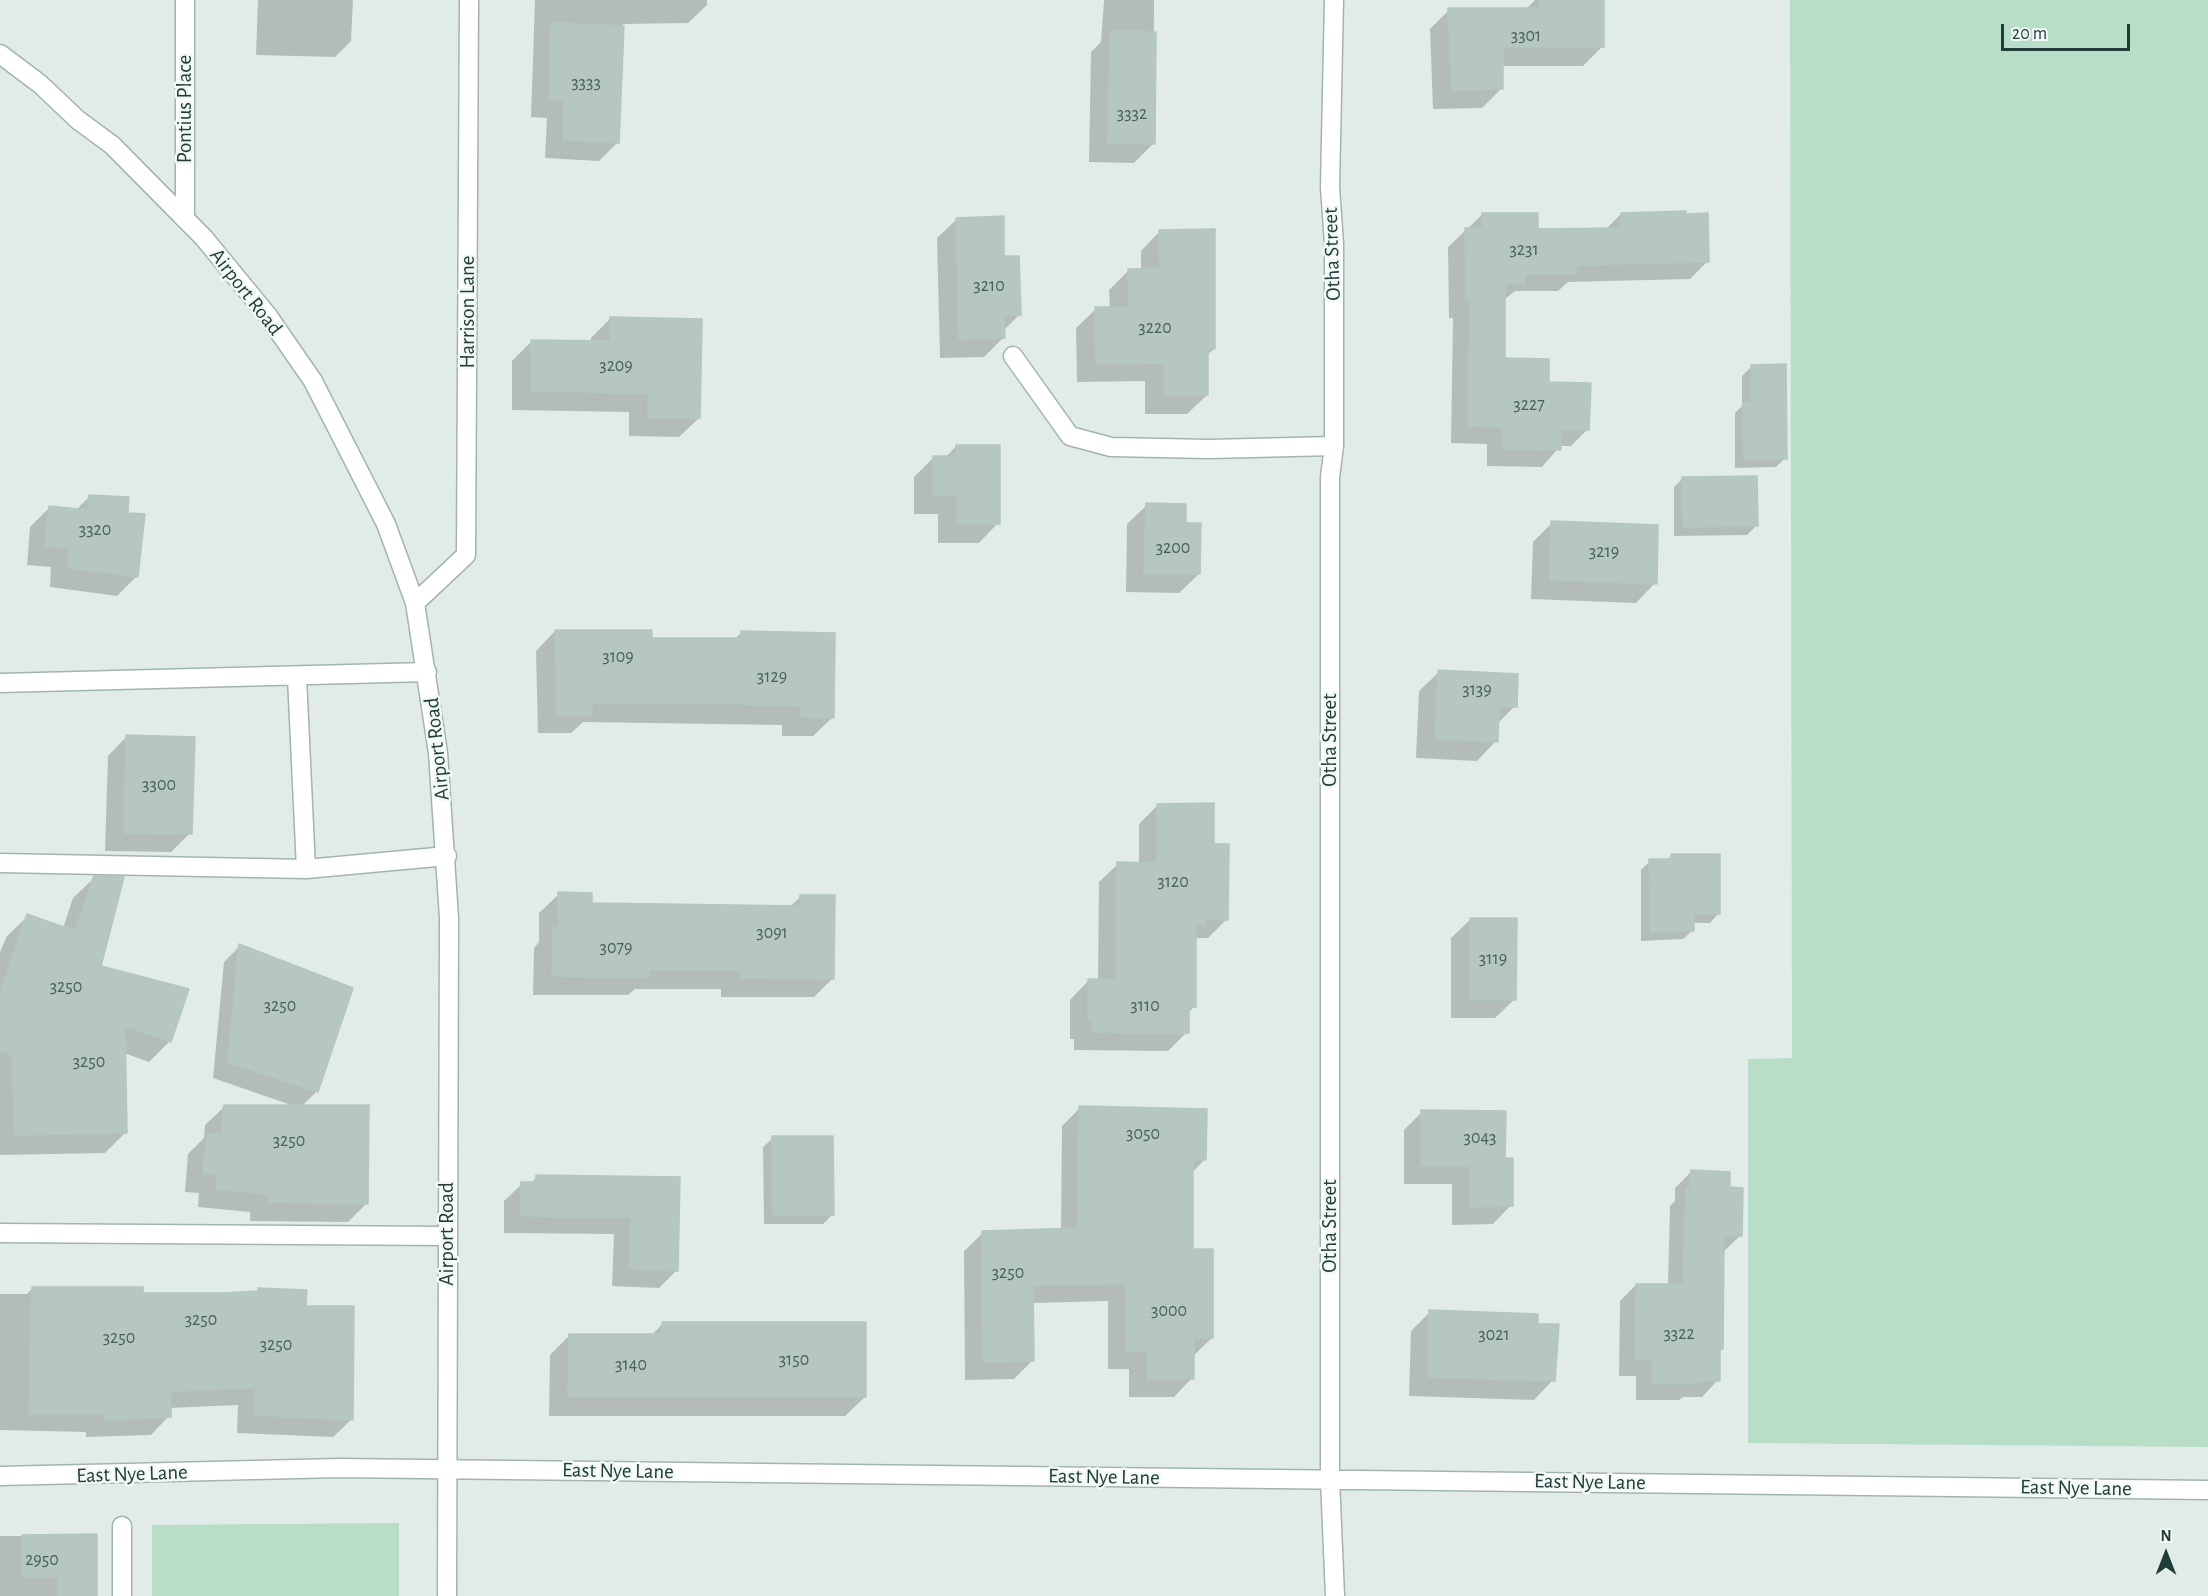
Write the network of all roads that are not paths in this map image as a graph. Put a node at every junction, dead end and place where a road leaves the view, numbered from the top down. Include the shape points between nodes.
1 (185, 0) edge
2 (469, 0) edge
3 (1334, 0) edge
4 (0, 54) edge
5 (185, 219) junction
6 (1013, 356) dead end
7 (1334, 446) junction
8 (415, 603) junction
9 (427, 672) junction
10 (297, 676) junction
11 (0, 683) edge
12 (447, 856) junction
13 (0, 863) edge
14 (306, 869) junction
15 (0, 1233) edge
16 (446, 1236) junction
17 (447, 1469) junction
18 (0, 1476) edge
19 (1330, 1479) junction
20 (2208, 1490) edge
21 (122, 1526) dead end
22 (122, 1596) edge
23 (447, 1596) edge
24 (1335, 1596) edge

1 - 5 street, Pontius Place
2 - 8 street, Harrison Lane via 466,555
3 - 7 street, Otha Street via 1330,187 1334,244
4 - 5 street, Airport Road via 112,145
5 - 8 street, Airport Road via 268,316 313,381 386,524
6 - 7 street via 1070,436 1111,447
7 - 19 street, Otha Street via 1330,477
8 - 9 street, Airport Road
9 - 10 street
9 - 12 street, Airport Road
10 - 11 street
10 - 14 street
12 - 14 street
12 - 16 street, Airport Road
13 - 14 street
15 - 16 street
16 - 17 street, Airport Road
17 - 18 street, East Nye Lane
17 - 19 street, East Nye Lane
17 - 23 street, Airport Road
19 - 20 street, East Nye Lane
19 - 24 street, Otha Street
21 - 22 street

